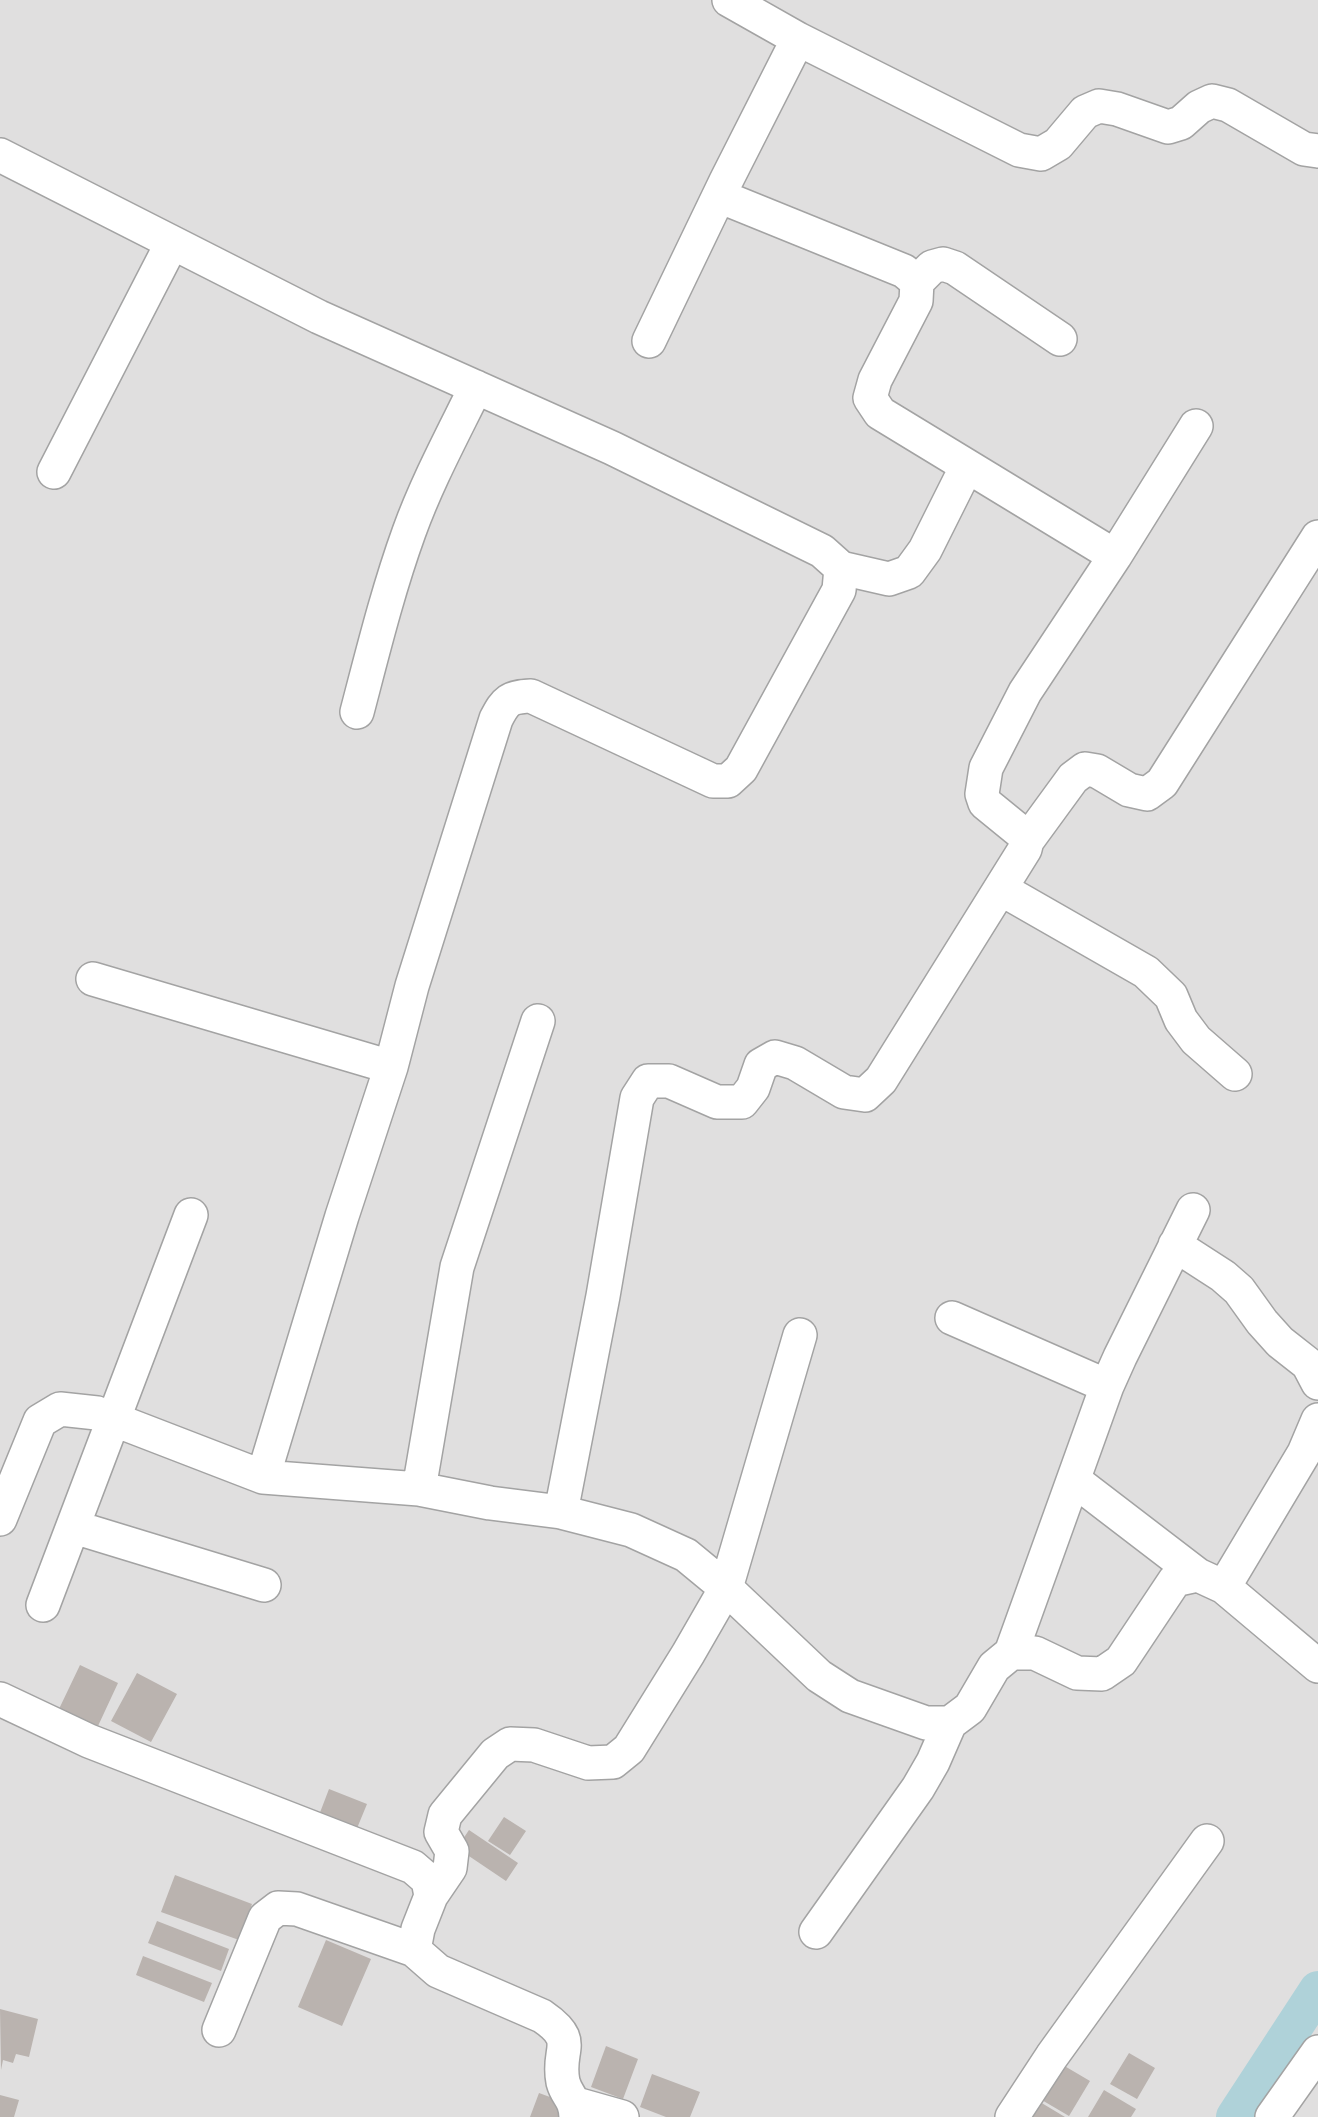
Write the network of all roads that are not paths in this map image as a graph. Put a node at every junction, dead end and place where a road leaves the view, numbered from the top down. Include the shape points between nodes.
1 (729, 0) edge
2 (798, 39) junction
3 (1318, 151) edge
4 (3, 164) edge
5 (719, 195) junction
6 (172, 243) junction
7 (917, 282) junction
8 (1060, 339) dead end
9 (649, 341) dead end
10 (476, 387) junction
11 (1196, 426) dead end
12 (967, 466) junction
13 (54, 472) dead end
14 (1318, 537) edge
15 (1115, 556) junction
16 (841, 568) junction
17 (357, 712) dead end
18 (1027, 841) junction
19 (1001, 889) junction
20 (93, 979) dead end
21 (538, 1021) dead end
22 (391, 1067) junction
23 (1235, 1074) dead end
24 (1193, 1210) dead end
25 (191, 1215) dead end
26 (1175, 1245) junction
27 (952, 1318) dead end
28 (800, 1335) dead end
29 (1318, 1383) edge
30 (1107, 1386) junction
31 (114, 1420) junction
32 (1318, 1420) edge
33 (1311, 1456) edge
34 (263, 1477) junction
35 (1074, 1479) junction
36 (419, 1489) junction
37 (561, 1512) junction
38 (0, 1519) edge
39 (74, 1527) junction
40 (1211, 1581) junction
41 (264, 1584) dead end
42 (726, 1588) junction
43 (44, 1605) dead end
44 (1011, 1653) junction
45 (1318, 1666) edge
46 (0, 1699) edge
47 (950, 1722) junction
48 (1207, 1841) dead end
49 (431, 1896) junction
50 (816, 1932) dead end
51 (414, 1950) junction
52 (219, 2030) dead end
53 (1318, 2052) edge
54 (576, 2110) edge
55 (622, 2117) edge
56 (1012, 2117) edge
57 (1272, 2117) edge

1 - 2 street
2 - 3 street via 1018,150 1041,154 1058,144 1085,112 1099,106 1168,127 1181,123 1212,101 1228,105 1304,149
2 - 5 street
4 - 6 street
5 - 7 street via 904,272
5 - 9 street
6 - 10 street via 319,317
6 - 13 street
7 - 8 street via 932,267 943,264 955,268
7 - 12 street via 916,301 875,380 870,398 880,414
10 - 16 street via 612,447 822,551
10 - 17 street via 409,531
11 - 15 street
12 - 15 street
12 - 16 street via 926,550 909,572 889,579
14 - 18 street via 1162,783 1147,794 1084,769 1073,778
15 - 18 street via 1025,692 986,768 982,794 985,803
16 - 22 street via 839,590 741,769 728,782 713,781 531,696 506,702 489,741 412,986
18 - 19 street
19 - 23 street via 1146,972 1171,996 1181,1020 1196,1040
19 - 37 street via 881,1080 864,1095 844,1092 795,1063 775,1057 761,1065 753,1088 742,1102 717,1102 669,1082 648,1081 637,1098
20 - 22 street
21 - 36 street via 457,1267
22 - 34 street
24 - 26 street
25 - 31 street
26 - 29 street via 1239,1290 1274,1335 1308,1364
26 - 30 street
27 - 30 street
28 - 42 street
30 - 35 street
31 - 34 street
31 - 38 street via 97,1413 60,1409 40,1421
31 - 39 street
32 - 33 street
33 - 40 street
34 - 36 street
35 - 40 street
35 - 44 street
36 - 37 street
37 - 42 street via 631,1530 686,1555
39 - 41 street
39 - 43 street
40 - 44 street via 1175,1580 1121,1660 1102,1674 1077,1673 1035,1653
40 - 45 street
42 - 47 street via 819,1676 850,1696 926,1723
42 - 49 street via 629,1749 613,1762 588,1763 534,1745 510,1744 495,1754 445,1815 441,1832 452,1851 450,1868
44 - 47 street via 994,1667 970,1708
46 - 49 street via 89,1741 413,1867 428,1880
47 - 50 street via 918,1788
48 - 56 street
49 - 51 street
51 - 52 street via 297,1909 278,1908 265,1918
51 - 54 street via 438,1971 542,2016 557,2027 566,2043 561,2067 564,2085
53 - 57 street
54 - 55 street

